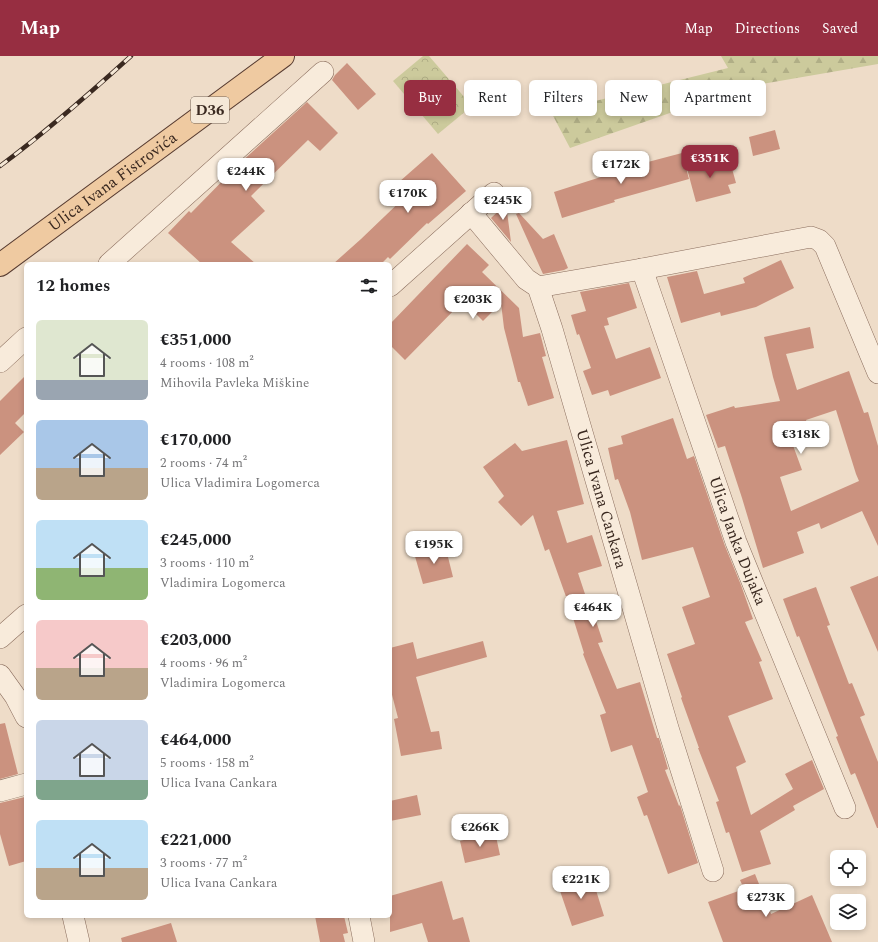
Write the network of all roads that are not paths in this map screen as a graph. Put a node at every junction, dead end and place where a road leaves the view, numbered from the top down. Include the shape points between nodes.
1 (283, 56) edge
2 (323, 72) dead end
3 (494, 193) dead end
4 (471, 213) junction
5 (111, 262) edge
6 (0, 265) edge
7 (642, 269) junction
8 (392, 284) edge
9 (538, 287) junction
10 (24, 340) edge
11 (0, 362) edge
12 (878, 373) edge
13 (24, 617) edge
14 (0, 638) edge
15 (0, 675) edge
16 (24, 713) edge
17 (24, 785) edge
18 (0, 791) edge
19 (845, 808) dead end
20 (714, 871) dead end
21 (74, 918) edge
22 (359, 918) edge
23 (79, 942) edge
24 (364, 942) edge

1 - 6 main road, Ulica Ivana Fistrovića / D36
2 - 5 street
3 - 4 street
4 - 8 street
4 - 9 street via 526,280
7 - 9 street
7 - 12 street via 811,237 819,240 826,246
7 - 19 street, Ulica Janka Dujaka via 736,542
9 - 20 street, Ulica Ivana Cankara via 665,720
10 - 11 street
13 - 14 street
15 - 16 street
17 - 18 street
21 - 23 street
22 - 24 street

